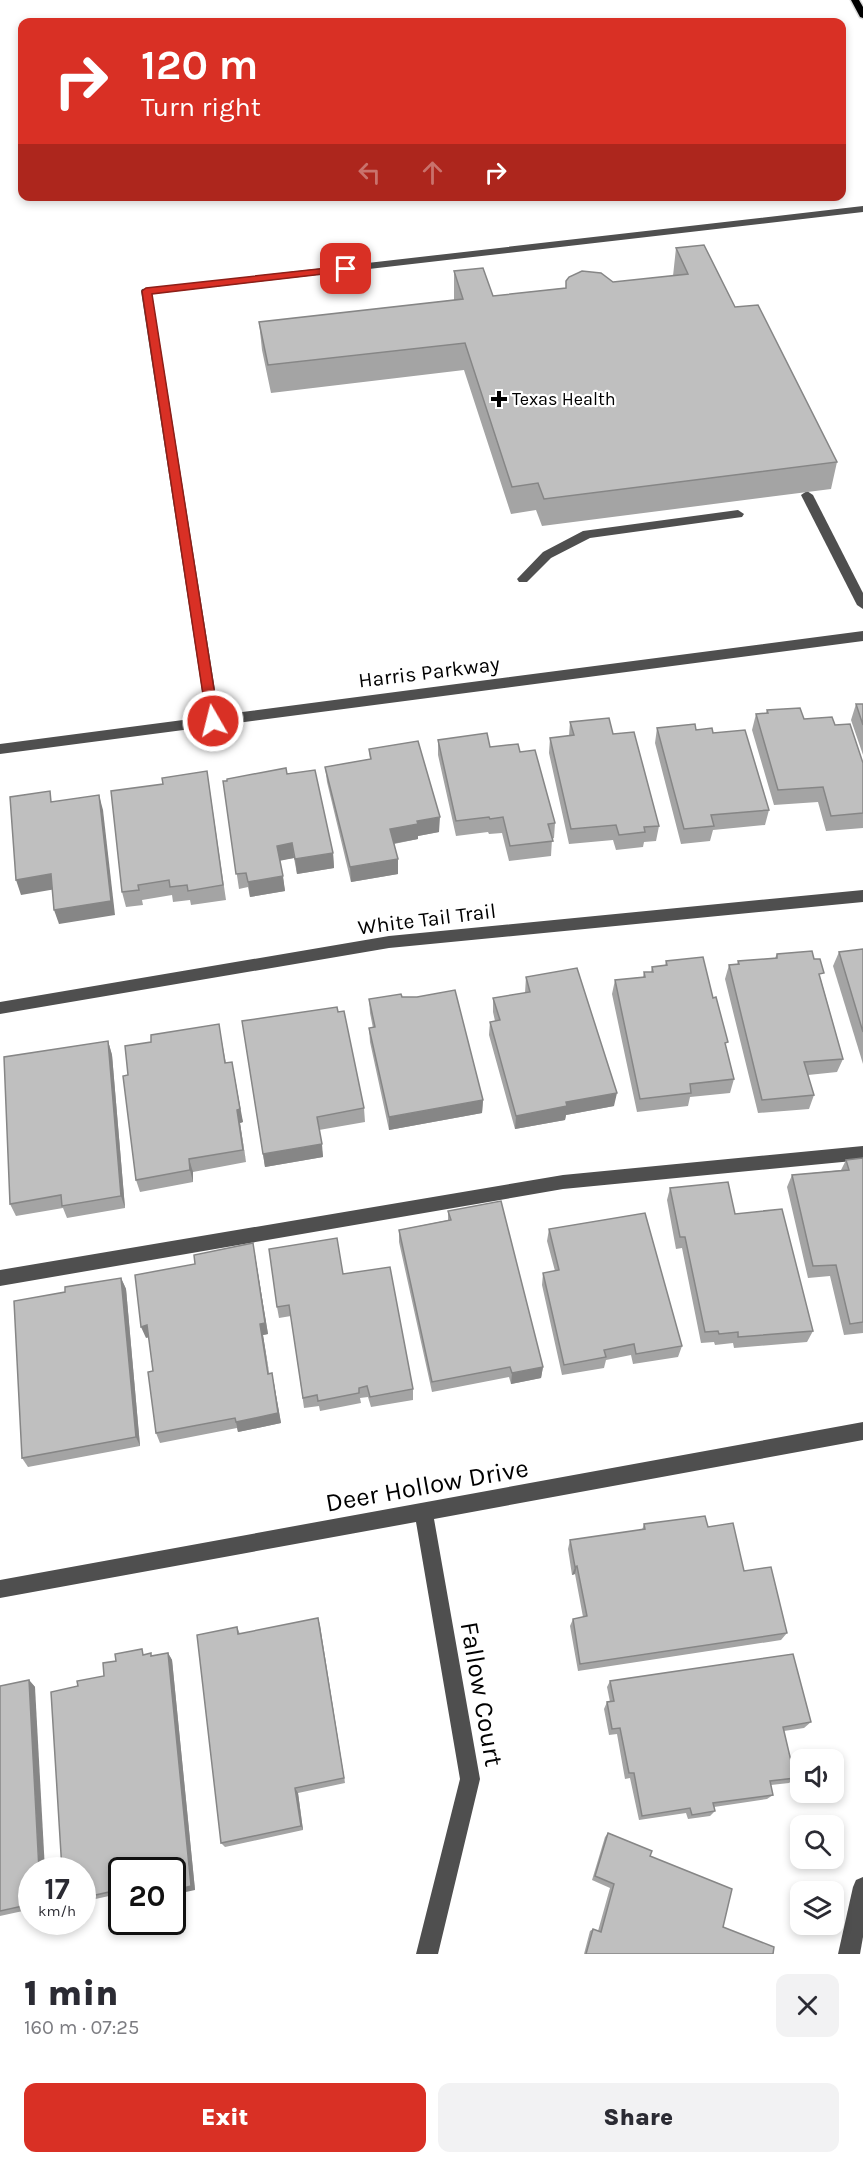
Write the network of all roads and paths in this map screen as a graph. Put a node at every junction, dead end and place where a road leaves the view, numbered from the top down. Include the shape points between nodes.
1 (855, 0) edge
2 (863, 15) edge
3 (863, 209) edge
4 (807, 495) edge
5 (738, 514) dead end
6 (523, 579) dead end
7 (863, 605) edge
8 (863, 636) edge
9 (213, 721) junction
10 (0, 748) edge
11 (863, 896) edge
12 (0, 1008) edge
13 (863, 1153) edge
14 (0, 1278) edge
15 (863, 1431) edge
16 (423, 1511) junction
17 (0, 1589) edge
18 (863, 1887) edge
19 (427, 1954) edge
20 (849, 1954) edge

1 - 2 main road
3 - 9 street via 146,291
4 - 7 street
5 - 6 street via 587,534 547,555
8 - 9 street, Harris Parkway
9 - 10 street, Harris Parkway
11 - 12 street, White Tail Trail via 389,942
13 - 14 street via 563,1182
15 - 16 street, Deer Hollow Drive
16 - 17 street, Deer Hollow Drive
16 - 19 street, Fallow Court via 470,1779
18 - 20 street

